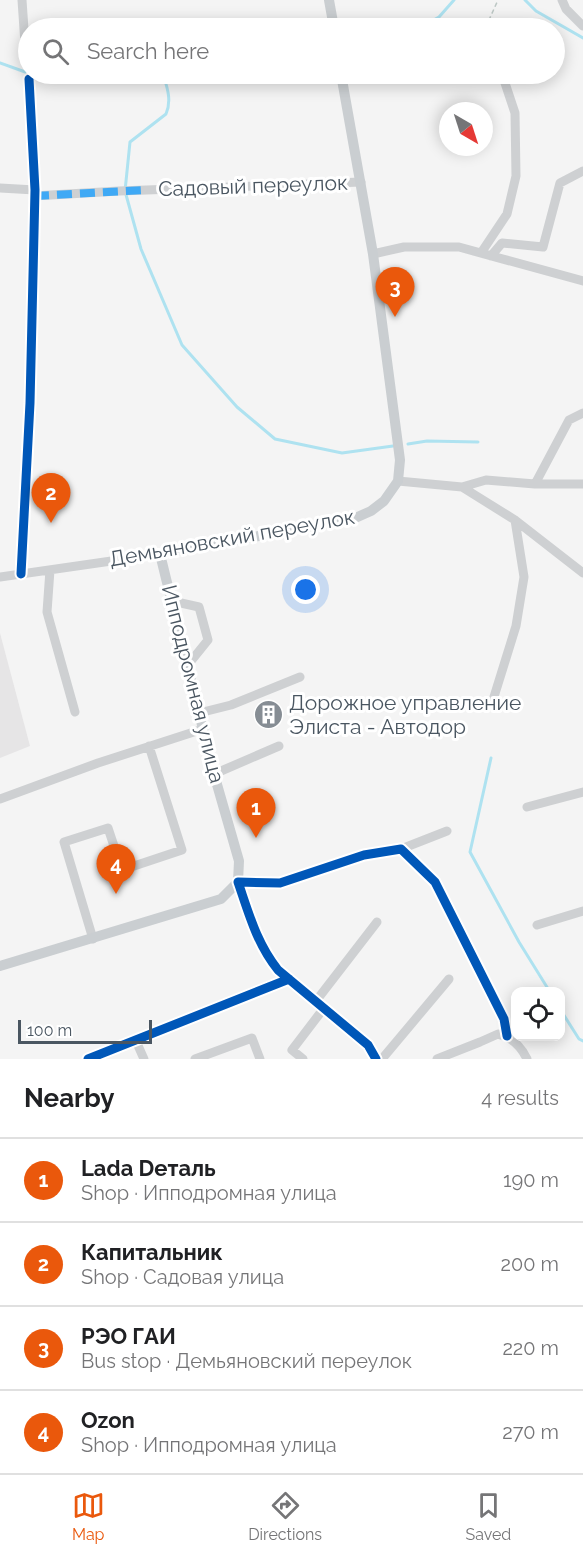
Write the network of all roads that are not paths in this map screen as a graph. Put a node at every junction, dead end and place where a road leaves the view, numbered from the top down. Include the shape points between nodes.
1 (22, 0) edge
2 (329, 0) edge
3 (562, 0) edge
4 (24, 18) edge
5 (332, 18) edge
6 (583, 26) edge
7 (29, 84) edge
8 (342, 84) edge
9 (505, 84) edge
10 (583, 171) edge
11 (361, 182) junction
12 (0, 188) edge
13 (35, 193) junction
14 (481, 253) junction
15 (373, 254) junction
16 (491, 256) junction
17 (583, 280) edge
18 (583, 413) edge
19 (398, 481) junction
20 (535, 484) junction
21 (583, 484) edge
22 (462, 487) junction
23 (515, 520) junction
24 (160, 554) junction
25 (50, 570) junction
26 (583, 573) edge
27 (21, 574) junction
28 (0, 577) edge
29 (172, 601) junction
30 (188, 666) junction
31 (300, 677) dead end
32 (493, 700) dead end
33 (75, 712) dead end
34 (199, 713) junction
35 (203, 729) junction
36 (149, 746) junction
37 (279, 746) dead end
38 (214, 774) junction
39 (583, 792) edge
40 (0, 799) edge
41 (527, 807) dead end
42 (447, 831) dead end
43 (401, 849) junction
44 (238, 882) junction
45 (583, 911) edge
46 (377, 922) dead end
47 (537, 925) dead end
48 (93, 939) junction
49 (0, 966) edge
50 (289, 979) junction
51 (449, 979) dead end
52 (316, 1001) junction
53 (324, 1008) junction
54 (507, 1036) junction
55 (136, 1041) junction
56 (107, 1056) edge
57 (88, 1059) edge
58 (144, 1059) edge
59 (195, 1059) edge
60 (260, 1059) edge
61 (303, 1059) edge
62 (376, 1059) edge
63 (382, 1059) edge
64 (437, 1059) edge
65 (526, 1059) edge

1 - 4 street
2 - 5 main road
3 - 6 street
7 - 13 street
8 - 11 main road
9 - 14 street via 514,113 516,176 507,214
10 - 16 street via 560,183 543,248 502,243
11 - 13 street, Садовый переулок
11 - 15 main road
12 - 13 street
13 - 27 street
14 - 15 street via 459,247 404,247
14 - 16 street
15 - 19 main road via 398,439
16 - 17 street
18 - 20 street via 569,420
19 - 22 street
19 - 24 main road, Демьяновский переулок via 384,501 353,519
20 - 21 street
20 - 22 street via 486,480
22 - 23 street
23 - 26 street
23 - 32 street via 524,577 516,626
24 - 25 street, Демьяновский переулок
24 - 29 main road, Ипподромная улица
25 - 27 street, Демьяновский переулок
25 - 33 street via 47,612
27 - 28 street, Демьяновский переулок
29 - 30 main road, Ипподромная улица
29 - 30 street via 199,607 208,640
30 - 34 main road, Ипподромная улица
31 - 34 street via 231,705
34 - 35 main road, Ипподромная улица
35 - 36 street
35 - 38 main road, Ипподромная улица
36 - 40 street
36 - 48 street via 182,850 122,870 108,828 64,842
37 - 38 street
38 - 44 main road, Ипподромная улица via 239,861
39 - 41 street
42 - 43 street
43 - 44 street via 364,855 280,883
43 - 54 street via 435,882 504,1019
44 - 48 main road via 221,899
44 - 50 street via 260,944
45 - 47 street
46 - 52 street
48 - 49 main road
50 - 52 street
50 - 55 street
51 - 63 street
52 - 53 street
53 - 61 street via 292,1050
53 - 62 street via 368,1045
54 - 64 street via 498,1034
54 - 65 street
55 - 56 street
55 - 58 street
56 - 57 street
59 - 60 street via 252,1038

